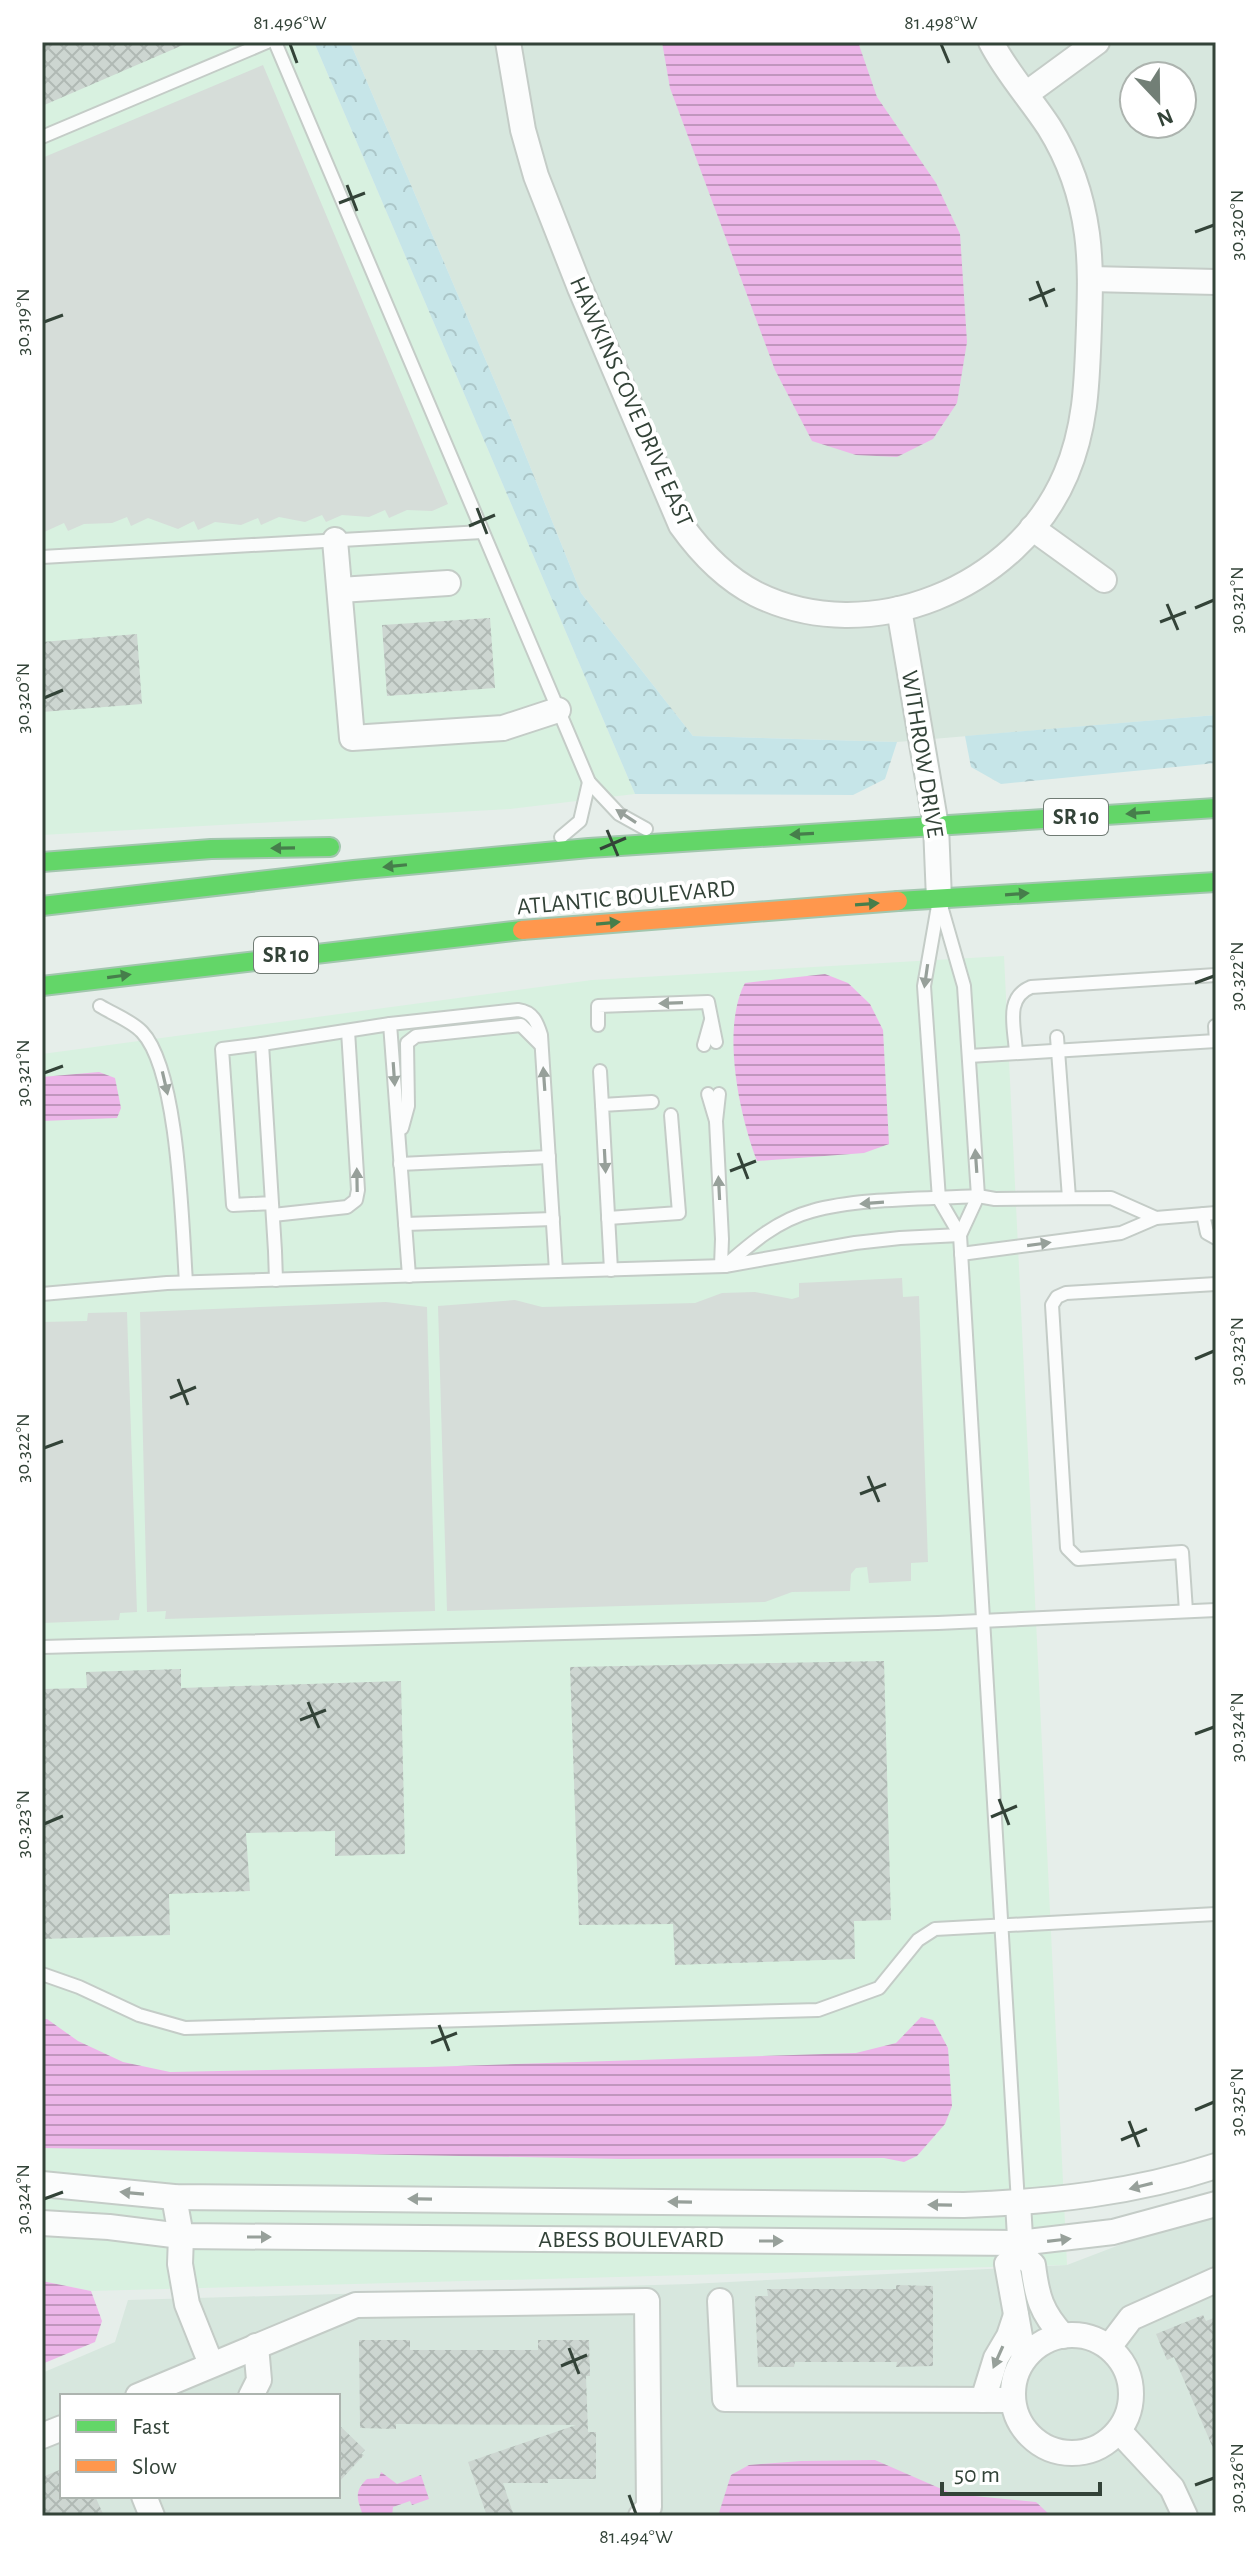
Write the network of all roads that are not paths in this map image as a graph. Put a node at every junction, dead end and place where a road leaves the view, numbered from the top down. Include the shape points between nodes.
1 (267, 42) edge
2 (275, 42) edge
3 (508, 42) edge
4 (991, 42) edge
5 (1097, 42) edge
6 (1026, 94) junction
7 (42, 137) edge
8 (1090, 279) junction
9 (1216, 282) edge
10 (1032, 528) junction
11 (482, 532) junction
12 (335, 540) junction
13 (42, 557) edge
14 (1104, 580) dead end
15 (448, 583) dead end
16 (340, 590) junction
17 (899, 609) junction
18 (558, 710) junction
19 (589, 782) junction
20 (1216, 808) edge
21 (936, 826) junction
22 (670, 841) junction
23 (351, 847) dead end
24 (396, 848) dead end
25 (529, 853) junction
26 (45, 861) edge
27 (1216, 882) edge
28 (939, 899) junction
29 (42, 906) edge
30 (530, 929) junction
31 (1160, 979) junction
32 (1213, 980) edge
33 (238, 982) dead end
34 (42, 986) edge
35 (1161, 993) dead end
36 (131, 1001) dead end
37 (93, 1007) joint
38 (390, 1024) junction
39 (598, 1025) dead end
40 (1215, 1026) edge
41 (1163, 1030) dead end
42 (348, 1031) junction
43 (1135, 1032) dead end
44 (1110, 1034) dead end
45 (710, 1043) dead end
46 (262, 1044) junction
47 (1058, 1044) junction
48 (1163, 1044) junction
49 (542, 1046) junction
50 (1135, 1046) junction
51 (1111, 1047) junction
52 (1016, 1053) junction
53 (969, 1056) junction
54 (600, 1071) dead end
55 (713, 1094) dead end
56 (652, 1102) dead end
57 (602, 1105) junction
58 (671, 1115) dead end
59 (399, 1139) junction
60 (549, 1157) junction
61 (400, 1164) junction
62 (978, 1196) junction
63 (1069, 1198) junction
64 (939, 1199) junction
65 (272, 1209) junction
66 (1210, 1214) edge
67 (608, 1218) junction
68 (1156, 1218) junction
69 (553, 1219) junction
70 (405, 1224) junction
71 (960, 1235) junction
72 (1216, 1238) edge
73 (961, 1254) junction
74 (723, 1266) junction
75 (611, 1270) junction
76 (556, 1271) junction
77 (409, 1276) junction
78 (276, 1280) junction
79 (186, 1282) junction
80 (1216, 1284) edge
81 (42, 1294) edge
82 (1216, 1610) edge
83 (1186, 1611) junction
84 (985, 1621) junction
85 (42, 1647) edge
86 (1216, 1914) edge
87 (1002, 1927) junction
88 (42, 1974) edge
89 (1216, 2166) edge
90 (42, 2184) edge
91 (174, 2197) junction
92 (1018, 2203) junction
93 (1216, 2204) edge
94 (42, 2223) edge
95 (181, 2236) junction
96 (1020, 2249) junction
97 (1216, 2280) edge
98 (720, 2301) dead end
99 (1016, 2315) junction
100 (1063, 2336) junction
101 (256, 2346) junction
102 (1109, 2347) junction
103 (1024, 2359) junction
104 (211, 2364) junction
105 (172, 2390) edge
106 (149, 2394) edge
107 (252, 2394) edge
108 (983, 2400) junction
109 (1013, 2400) junction
110 (1119, 2431) junction
111 (641, 2516) edge
112 (1185, 2516) edge

1 - 7 lane
2 - 11 lane
3 - 17 street, HAWKINS COVE DRIVE EAST via 536,176 681,525 721,570 772,601 830,615
4 - 6 street, HAWKINS COVE DRIVE EAST
5 - 6 street
6 - 8 street, HAWKINS COVE DRIVE EAST via 1050,129 1074,181 1088,236
8 - 9 street
8 - 10 street, HAWKINS COVE DRIVE EAST via 1087,391 1079,440 1066,475
10 - 14 street
10 - 17 street, HAWKINS COVE DRIVE EAST via 993,566 962,586
11 - 12 lane
11 - 18 lane
12 - 13 lane
12 - 16 street
15 - 16 street
16 - 18 street via 352,738 503,728
17 - 21 street, WITHROW DRIVE
18 - 19 lane
22 -> 19 lane via 619,814
19 - 25 lane via 580,821
20 -> 21 highway, ATLANTIC BOULEVARD / SR 10
21 -> 22 highway, ATLANTIC BOULEVARD / SR 10
21 - 28 street, WITHROW DRIVE via 926,872
22 - 25 highway, ATLANTIC BOULEVARD / SR 10
23 -> 26 highway via 211,849
24 - 25 highway
25 -> 29 highway, ATLANTIC BOULEVARD / SR 10
28 -> 27 highway, ATLANTIC BOULEVARD / SR 10
30 -> 28 highway, ATLANTIC BOULEVARD / SR 10
28 - 53 lane via 964,986
28 -> 64 lane via 924,986
30 - 33 highway
34 -> 30 highway, ATLANTIC BOULEVARD / SR 10
31 - 32 lane via 1185,984
31 - 35 lane
31 - 52 lane via 1133,987 1056,992 1031,987 1020,992 1013,1001
36 - 37 highway
37 -> 79 lane via 141,1031 162,1068 171,1110
38 - 42 lane
38 - 49 lane via 526,1011 537,1024
38 -> 59 lane
45 -> 39 lane via 708,1002 598,1006
40 - 48 lane via 1216,1041 1188,1036
41 - 48 lane
42 - 46 lane
65 -> 42 lane via 347,1207 356,1200
43 - 50 lane
44 - 51 lane
46 - 65 lane
46 - 65 lane via 222,1049 233,1205
47 - 51 lane
47 - 52 lane
47 - 63 lane
48 - 50 lane
49 - 59 lane via 521,1025 416,1036 407,1043 408,1106
60 -> 49 lane
50 - 51 lane
52 - 53 lane
62 -> 53 lane
54 - 57 lane
74 -> 55 lane
56 - 57 lane
57 -> 67 lane
58 - 67 lane via 679,1213
59 - 61 lane
60 - 61 lane
60 - 69 lane
61 - 70 lane
62 - 63 lane
62 - 64 lane
62 - 71 lane
63 - 68 lane via 1111,1198
64 - 71 lane
64 -> 74 lane via 812,1211 758,1236
65 - 78 lane
66 - 68 lane
66 - 72 lane via 1207,1233
67 - 75 lane
73 -> 68 lane via 1121,1233
69 - 70 lane
69 - 76 lane
70 - 77 lane
71 - 73 lane
71 - 74 lane via 870,1241
73 - 84 lane
74 - 75 lane
75 - 76 lane
76 - 77 lane
77 - 78 lane
78 - 79 lane
79 - 81 lane
80 - 83 lane via 1066,1293 1052,1305 1067,1548 1078,1559 1182,1552
82 - 83 lane
83 - 84 lane
84 - 85 lane
84 - 87 lane
86 - 87 lane
87 - 88 lane via 935,1929 918,1940 879,1988 818,2010 185,2028 139,2015
87 - 92 lane
89 -> 92 street, ABESS BOULEVARD via 1110,2193
91 -> 90 street, ABESS BOULEVARD
92 -> 91 street, ABESS BOULEVARD
91 - 95 street
92 - 96 street
96 -> 93 street, ABESS BOULEVARD via 1113,2232
94 - 95 street, ABESS BOULEVARD
95 -> 96 street, ABESS BOULEVARD
95 - 104 street via 187,2304
96 - 99 street via 1007,2264
96 - 100 street via 1033,2265 1046,2318
97 - 102 street via 1131,2318
98 - 108 street via 725,2399
99 - 103 street
99 -> 108 street
100 - 102 street via 1079,2335
100 - 103 street via 1047,2340
101 - 104 street
101 - 107 street via 259,2380
101 - 111 street via 356,2305 647,2301 649,2507
102 - 110 street via 1122,2361 1131,2387 1128,2415
103 - 109 street
104 - 105 street
105 - 106 street
108 - 109 street
109 - 110 street via 1026,2432 1056,2451 1090,2451
110 - 112 street via 1172,2488

